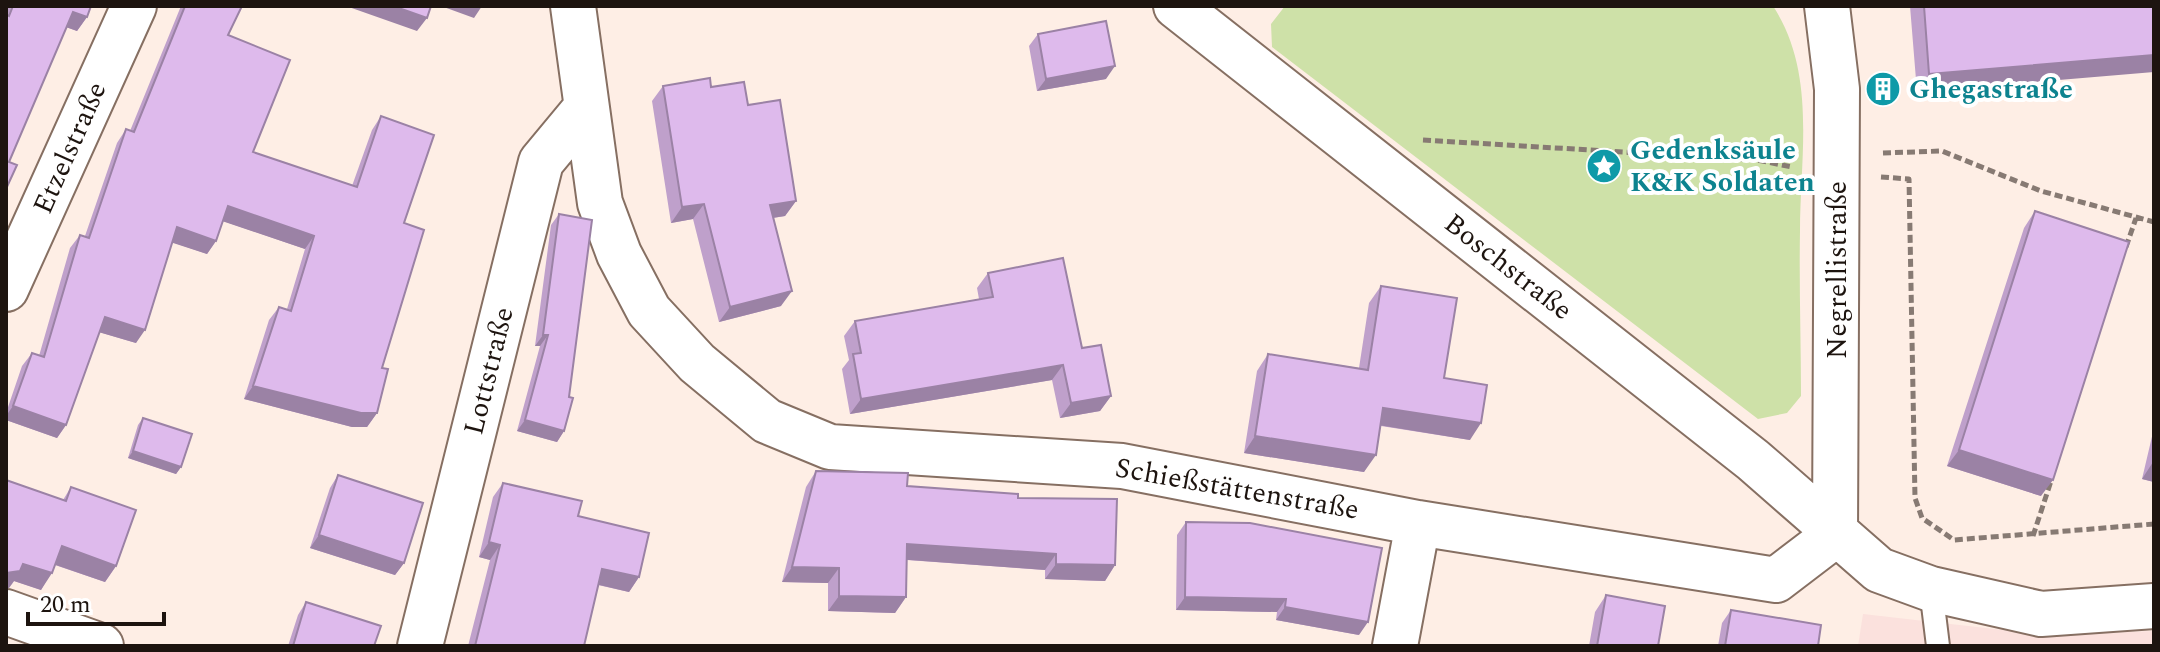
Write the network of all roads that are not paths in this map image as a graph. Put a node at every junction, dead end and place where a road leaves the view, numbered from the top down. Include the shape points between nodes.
1 (134, 6) edge
2 (573, 6) edge
3 (1176, 6) edge
4 (1827, 6) edge
5 (585, 109) junction
6 (6, 289) edge
7 (1418, 523) junction
8 (1835, 535) junction
9 (1931, 589) junction
10 (2154, 606) edge
11 (6, 612) edge
12 (101, 646) edge
13 (420, 646) edge
14 (1395, 646) edge
15 (1938, 646) edge

1 - 6 street, Etzelstraße
2 - 5 street, Schießstättenstraße
3 - 8 street, Boschstraße via 1753,460
4 - 8 street, Negrellistraße via 1837,89
5 - 7 street, Schießstättenstraße via 600,203 649,311 697,363 767,421 830,447 1122,466
5 - 13 street, Lottstraße via 541,162
7 - 8 street, Schießstättenstraße via 1776,580
7 - 14 street
8 - 9 street via 1879,570
9 - 10 street via 2041,614
9 - 15 lane
11 - 12 street

